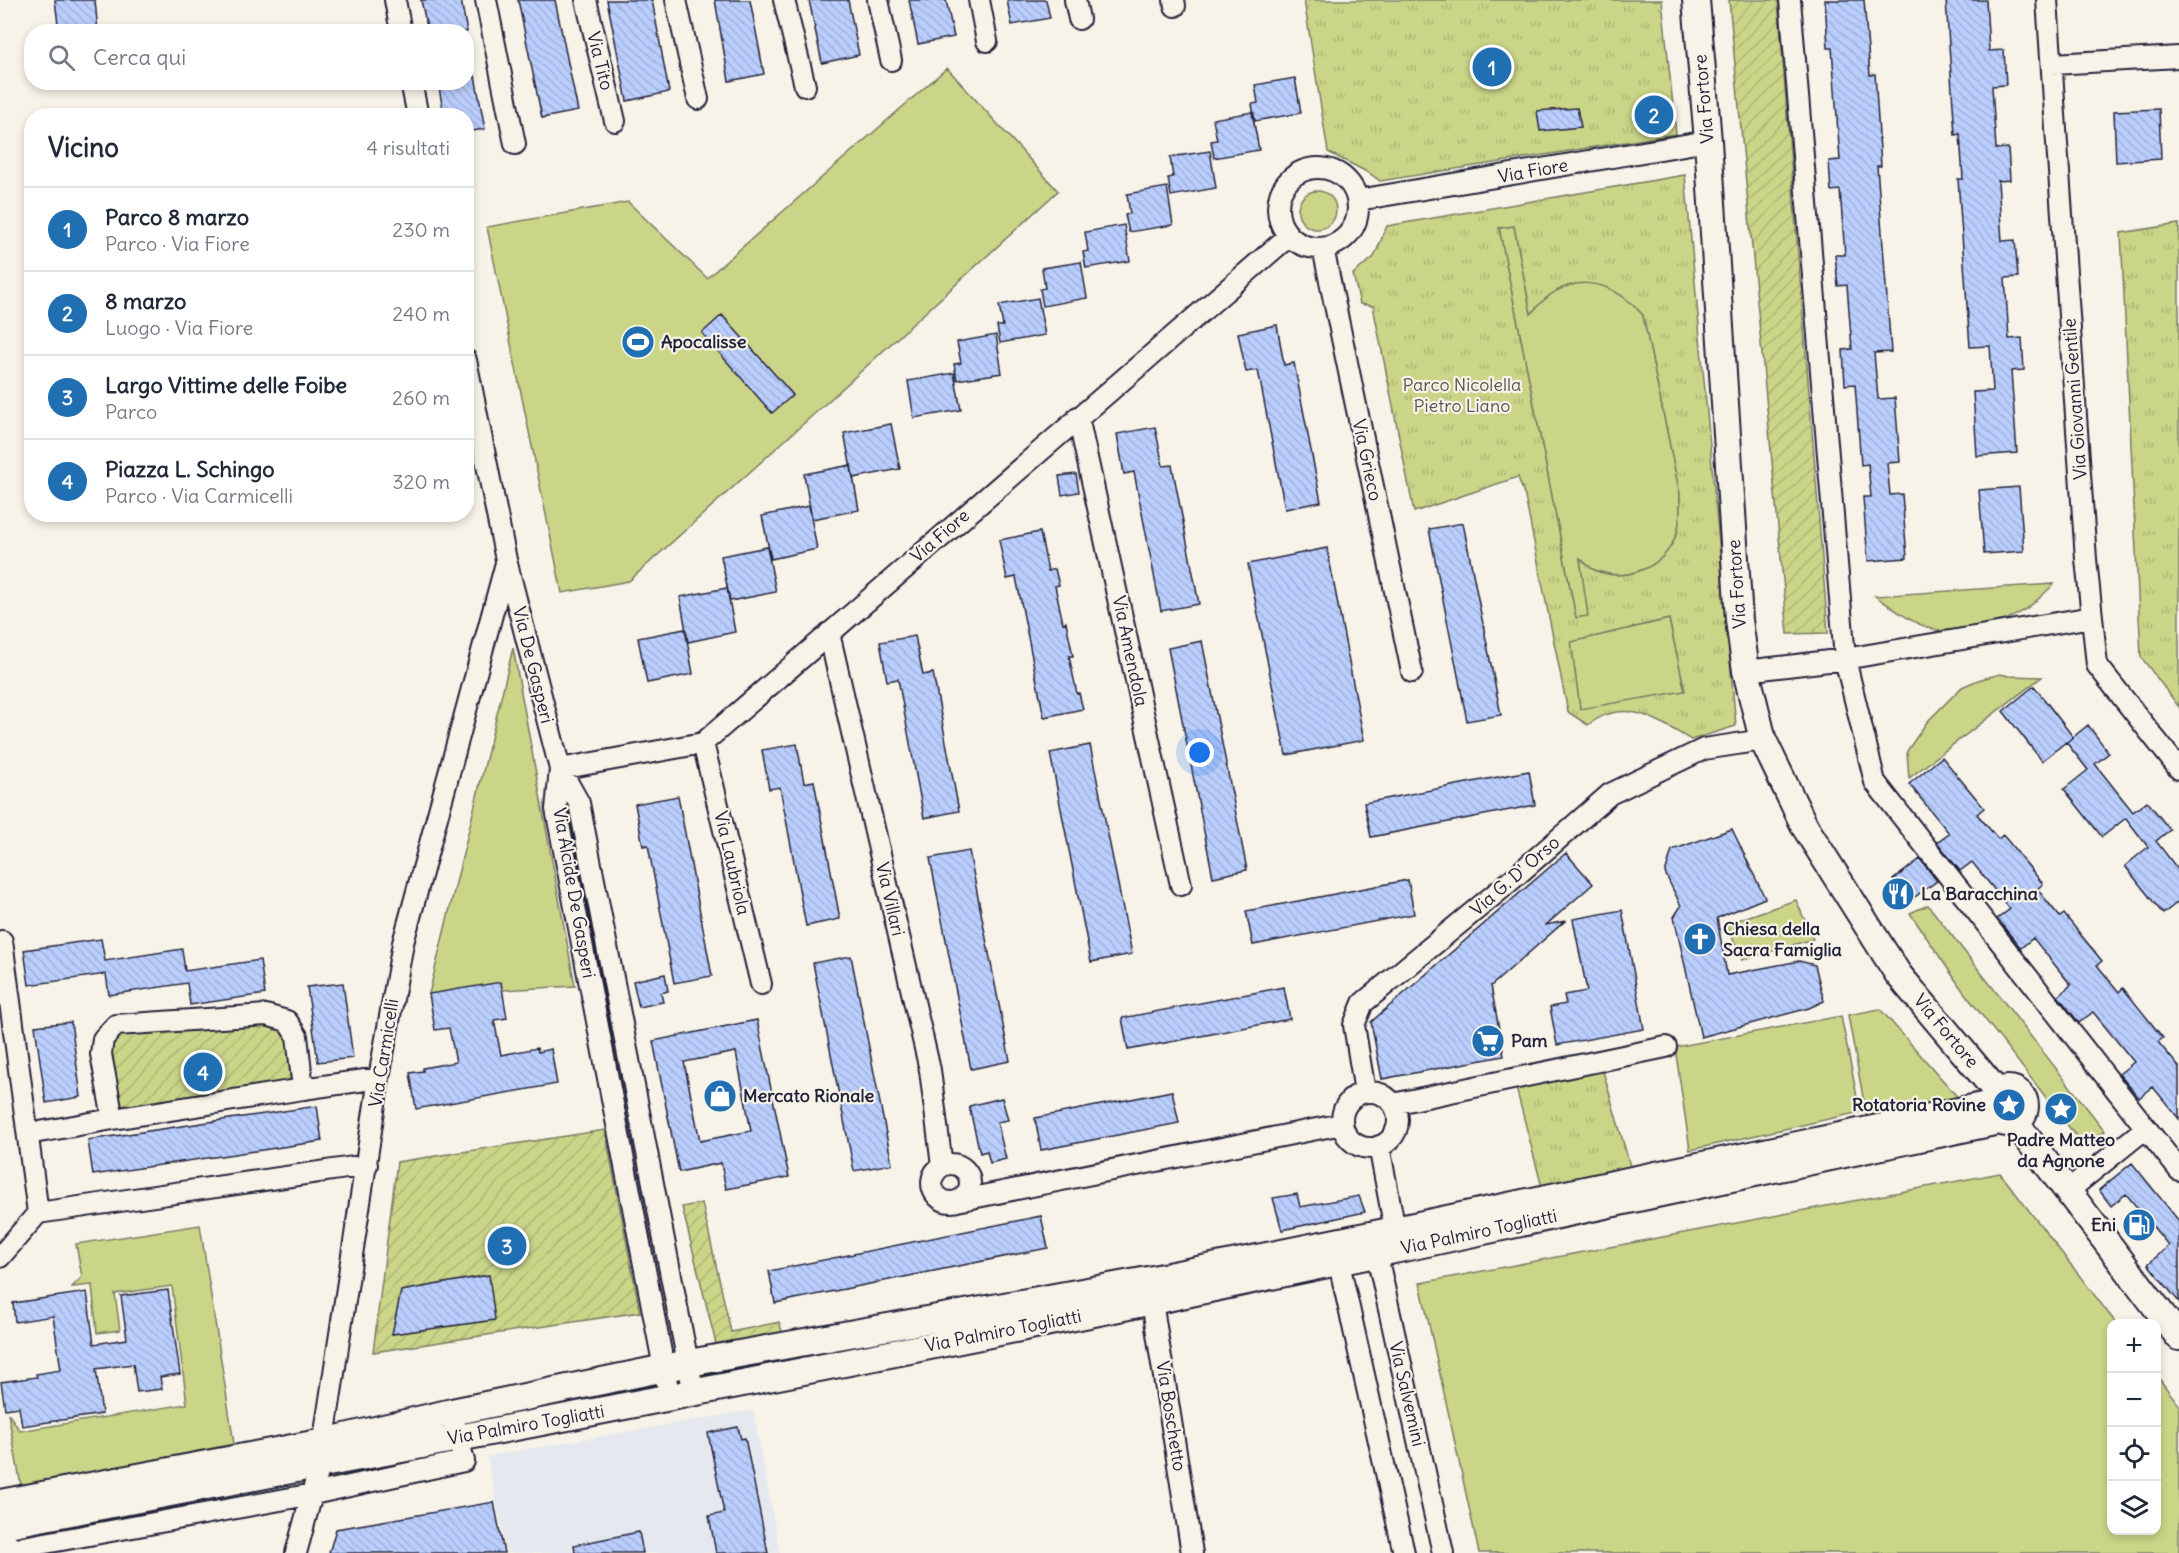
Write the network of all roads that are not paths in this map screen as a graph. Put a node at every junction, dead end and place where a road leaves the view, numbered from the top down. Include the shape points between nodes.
1 (395, 0) edge
2 (486, 0) edge
3 (586, 0) edge
4 (676, 0) edge
5 (784, 0) edge
6 (878, 0) edge
7 (979, 0) edge
8 (1696, 0) edge
9 (1790, 0) edge
10 (2047, 0) edge
11 (400, 24) edge
12 (987, 40) dead end
13 (2179, 57) edge
14 (891, 60) dead end
15 (2053, 64) junction
16 (805, 86) dead end
17 (413, 90) edge
18 (698, 99) dead end
19 (416, 108) edge
20 (615, 122) dead end
21 (1708, 141) junction
22 (515, 144) dead end
23 (1358, 200) junction
24 (1289, 236) junction
25 (1323, 248) junction
26 (474, 400) edge
27 (1078, 417) junction
28 (506, 560) junction
29 (2092, 617) junction
30 (829, 633) junction
31 (1845, 659) junction
32 (1746, 671) junction
33 (1412, 672) dead end
34 (1762, 740) junction
35 (703, 743) junction
36 (560, 769) junction
37 (2179, 769) edge
38 (1181, 885) dead end
39 (2, 941) dead end
40 (761, 984) dead end
41 (1666, 1047) dead end
42 (379, 1078) junction
43 (303, 1089) junction
44 (1365, 1092) junction
45 (1393, 1104) junction
46 (2001, 1110) junction
47 (113, 1119) junction
48 (1342, 1124) junction
49 (2146, 1128) junction
50 (28, 1134) junction
51 (1379, 1146) junction
52 (367, 1165) junction
53 (2179, 1170) edge
54 (2068, 1191) junction
55 (38, 1213) junction
56 (1381, 1240) junction
57 (1336, 1252) junction
58 (0, 1257) edge
59 (1151, 1290) junction
60 (2179, 1337) edge
61 (677, 1366) junction
62 (682, 1396) junction
63 (452, 1412) junction
64 (458, 1437) junction
65 (322, 1453) junction
66 (313, 1494) junction
67 (1, 1512) edge
68 (296, 1553) edge
69 (1192, 1553) edge
70 (1404, 1553) edge
71 (1443, 1553) edge

1 - 11 street
2 - 22 street
3 - 20 street, Via Tito
4 - 18 street
5 - 16 street
6 - 14 street
7 - 12 street
8 - 21 street, Via Fortore
9 - 31 street
10 - 15 street, Via Giovanni Gentile
13 - 15 street
15 - 29 street, Via Giovanni Gentile
17 - 19 street
21 - 23 street, Via Fiore
21 - 32 street, Via Fortore via 1739,620
23 - 24 street via 1353,187 1332,170 1305,170 1293,176 1278,198 1278,212
23 - 25 street via 1358,213 1348,235
24 - 25 street via 1299,244
24 - 27 street, Via Fiore
25 - 33 street, Via Grieco
26 - 28 street, Via De Gasperi
27 - 30 street, Via Fiore
27 - 38 street, Via Amendola
28 - 36 street, Via De Gasperi
28 - 42 street, Via Carmicelli via 403,943
29 - 31 street
29 - 37 street, Via Giovanni Gentile via 2097,665
30 - 35 street, Via Fiore
30 - 48 street, Via Villari via 930,1070 942,1166 933,1176 932,1185 941,1199 957,1201
31 - 32 street
31 - 49 street via 1875,782
32 - 34 street, Via Fortore
34 - 44 street, Via G. D' Orso via 1704,749 1610,794 1363,1003 1354,1025
34 - 46 street, Via Fortore via 1805,827 1898,974
35 - 36 street
35 - 40 street, Via Laubriola
36 - 61 street, Via Alcide De Gasperi via 579,803
39 - 50 street
41 - 45 street
42 - 43 street
42 - 52 street, Via Carmicelli
43 - 47 street
43 - 47 street via 297,1036 287,1021 266,1015 116,1025 103,1039 101,1054
44 - 45 street via 1387,1097
44 - 48 street via 1347,1102
45 - 51 street via 1398,1124 1395,1133
46 - 54 street, Via Fortore
46 - 56 street, Via Palmiro Togliatti
47 - 50 street
48 - 51 street via 1352,1142 1368,1148
49 - 53 street
49 - 54 street
50 - 55 street
51 - 56 street
52 - 55 street
52 - 65 street, Via Carmicelli
54 - 60 street, Via Fortore
55 - 58 street
56 - 57 street, Via Palmiro Togliatti
56 - 71 street, Via Salvemini
57 - 59 street, Via Palmiro Togliatti
57 - 70 street, Via Salvemini
59 - 61 street, Via Palmiro Togliatti
59 - 62 street, Via Palmiro Togliatti
59 - 69 street, Via Boschetto
61 - 62 street, Via Alcide De Gasperi
61 - 63 street, Via Palmiro Togliatti
62 - 64 street, Via Palmiro Togliatti
63 - 64 street
63 - 65 street, Via Palmiro Togliatti
64 - 65 street, Via Palmiro Togliatti
64 - 66 street via 464,1461
65 - 66 street, Via Carmicelli
65 - 67 street, Via Palmiro Togliatti
66 - 67 street via 7,1550
66 - 68 street, Via Carmicelli

